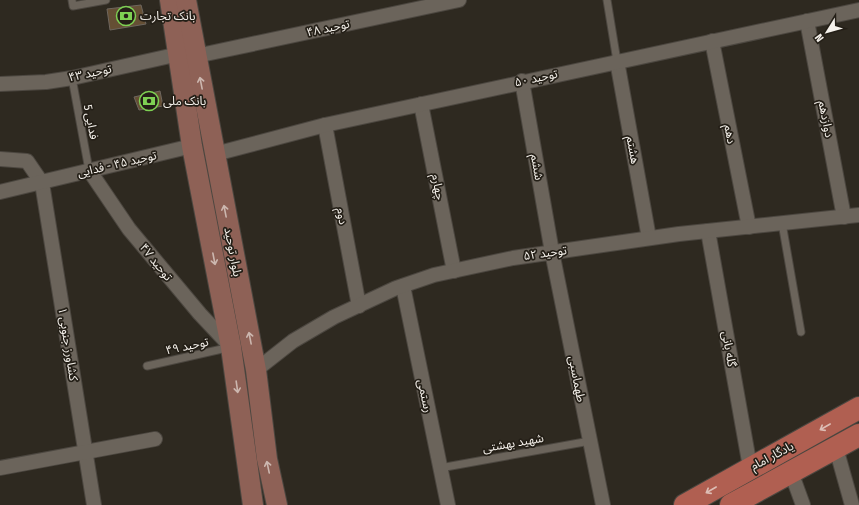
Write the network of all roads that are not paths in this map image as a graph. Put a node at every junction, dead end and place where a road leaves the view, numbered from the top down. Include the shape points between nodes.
1 (106, 0) edge
2 (170, 0) edge
3 (186, 0) edge
4 (459, 0) edge
5 (607, 0) edge
6 (72, 3) edge
7 (859, 10) edge
8 (807, 20) junction
9 (712, 41) junction
10 (188, 55) junction
11 (617, 61) junction
12 (72, 78) junction
13 (522, 81) junction
14 (0, 84) edge
15 (421, 104) junction
16 (325, 125) junction
17 (192, 146) junction
18 (215, 154) junction
19 (0, 159) edge
20 (89, 170) junction
21 (42, 183) junction
22 (0, 192) edge
23 (859, 215) edge
24 (844, 217) junction
25 (782, 223) junction
26 (749, 227) junction
27 (708, 231) junction
28 (650, 238) junction
29 (552, 252) junction
30 (454, 270) junction
31 (403, 286) junction
32 (359, 306) junction
33 (801, 332) dead end
34 (231, 347) junction
35 (147, 366) dead end
36 (256, 370) junction
37 (859, 408) edge
38 (859, 435) edge
39 (155, 439) dead end
40 (590, 441) junction
41 (836, 448) junction
42 (86, 452) junction
43 (750, 467) junction
44 (0, 468) edge
45 (440, 468) junction
46 (791, 472) junction
47 (744, 502) edge
48 (276, 503) edge
49 (94, 505) edge
50 (253, 505) edge
51 (448, 505) edge
52 (603, 505) edge
53 (684, 505) edge
54 (802, 505) edge
55 (852, 505) edge

1 - 6 lane
2 - 10 main road, بلوار توحید
3 - 10 main road, بلوار توحید
4 - 10 street, توحید ۴۸
5 - 11 lane
7 - 8 street, توحید ۵۰
8 - 9 street, توحید ۵۰
8 - 24 street, دوازدهم
9 - 11 street, توحید ۵۰
9 - 26 street, دهم
10 - 12 street, توحید ۴۳
10 - 17 main road, بلوار توحید
18 -> 10 main road, بلوار توحید
11 - 13 street, توحید ۵۰
11 - 28 street, هشتم
12 - 14 street, توحید ۴۳
12 - 20 lane, فدایی 5
13 - 15 street, توحید ۵۰
13 - 29 street, ششم
15 - 16 street, توحید ۵۰
15 - 30 street, چهارم
16 - 18 street, توحید ۵۰
16 - 32 street, دوم
17 - 20 street, توحید ۴۵ - فدایی
17 -> 34 main road, بلوار توحید
36 -> 18 main road, بلوار توحید
19 - 21 street via 27,161
20 - 21 street, توحید ۴۵ - فدایی
20 - 34 street, توحید ۴۷ via 129,229
21 - 22 street, توحید ۴۵ - فدایی
21 - 42 street, کشاورز جنوبی ۱
23 - 24 street, توحید ۵۲
24 - 25 street, توحید ۵۲
25 - 26 street, توحید ۵۲
25 - 33 lane
26 - 27 street, توحید ۵۲
27 - 28 street, توحید ۵۲
27 - 43 street, گله بانی
28 - 29 street, توحید ۵۲
29 - 30 street, توحید ۵۲
29 - 40 street, طهماسبی
30 - 31 street, توحید ۵۲
31 - 32 street, توحید ۵۲
31 - 45 street, رستمی
32 - 36 street, توحید ۵۲ via 293,340
34 - 35 lane, توحید ۴۹
34 -> 50 main road, بلوار توحید
48 -> 36 main road, بلوار توحید via 267,459
37 -> 43 main road, یادگار امام
38 - 41 main road, یادگار امام
39 - 42 street
40 - 45 lane, شهید بهشتی
40 - 52 street, طهماسبی
41 - 46 main road, یادگار امام
41 - 55 street
42 - 44 street
42 - 49 street, کشاورز جنوبی ۱
43 -> 53 main road, یادگار امام
45 - 51 street, رستمی
46 - 47 main road, یادگار امام
46 - 54 street

